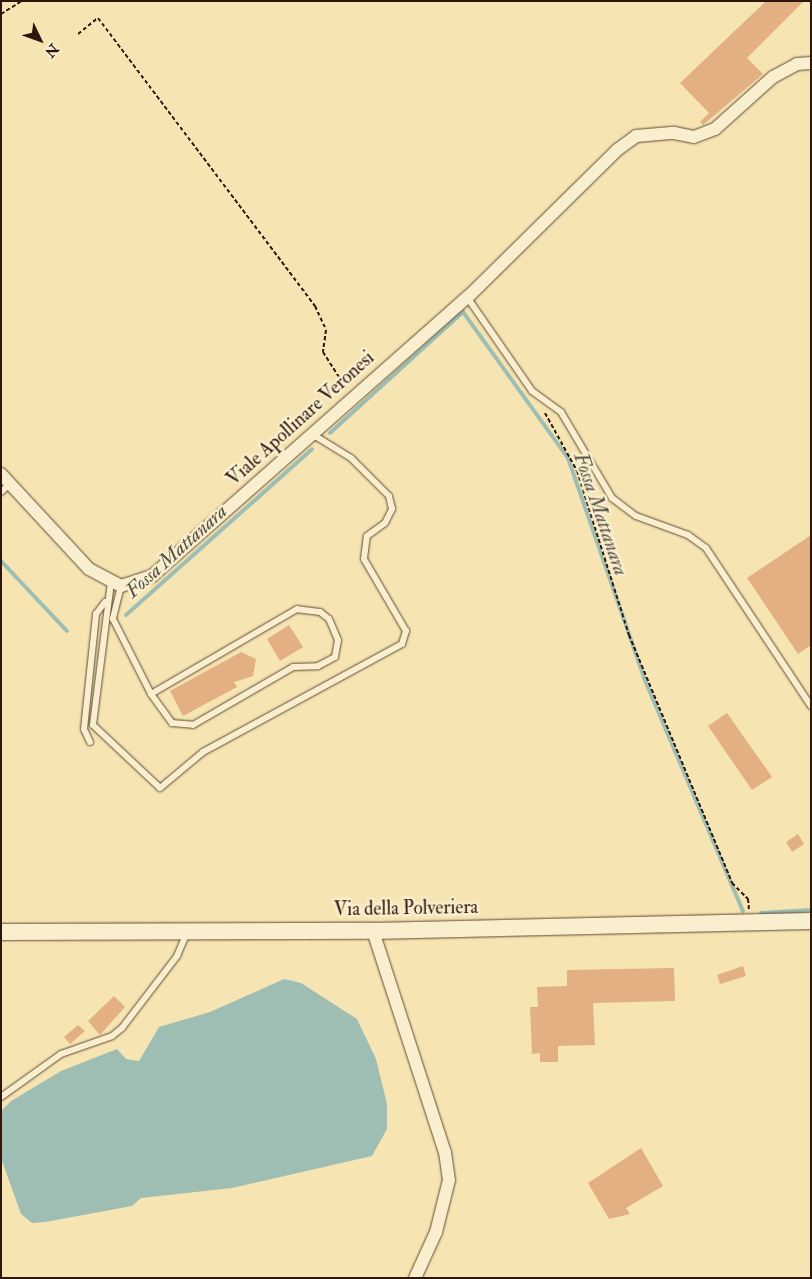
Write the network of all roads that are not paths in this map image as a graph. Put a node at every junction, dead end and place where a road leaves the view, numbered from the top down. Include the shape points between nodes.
1 (811, 63) edge
2 (467, 297) junction
3 (312, 434) junction
4 (4, 484) edge
5 (116, 584) junction
6 (105, 602) junction
7 (151, 694) junction
8 (811, 706) edge
9 (90, 742) dead end
10 (811, 921) edge
11 (188, 928) junction
12 (373, 931) junction
13 (1, 932) edge
14 (1, 1097) edge
15 (415, 1278) edge

1 - 2 street, Viale Apollinare Veronesi via 797,64 773,77 714,129 694,137 674,133 636,136
2 - 3 street, Viale Apollinare Veronesi
2 - 8 lane via 532,391 561,412 612,498 636,516 688,535 706,548
3 - 5 street, Viale Apollinare Veronesi via 152,576
3 - 6 lane via 351,458 389,496 392,509 386,523 367,536 364,559 406,631 402,644 203,752 160,788 100,732 92,712
4 - 5 street via 89,569
5 - 6 lane
5 - 7 lane via 113,619
6 - 9 lane via 96,614 85,720 85,736
7 - 7 lane via 172,723 193,725 293,668 318,666 335,657 338,640 324,616 297,609
10 - 12 street, Via della Polveriera
11 - 12 street, Via della Polveriera
11 - 13 street, Via della Polveriera
11 - 14 lane via 177,956 122,1028 112,1036 61,1054
12 - 15 street via 445,1152 449,1180 436,1232

